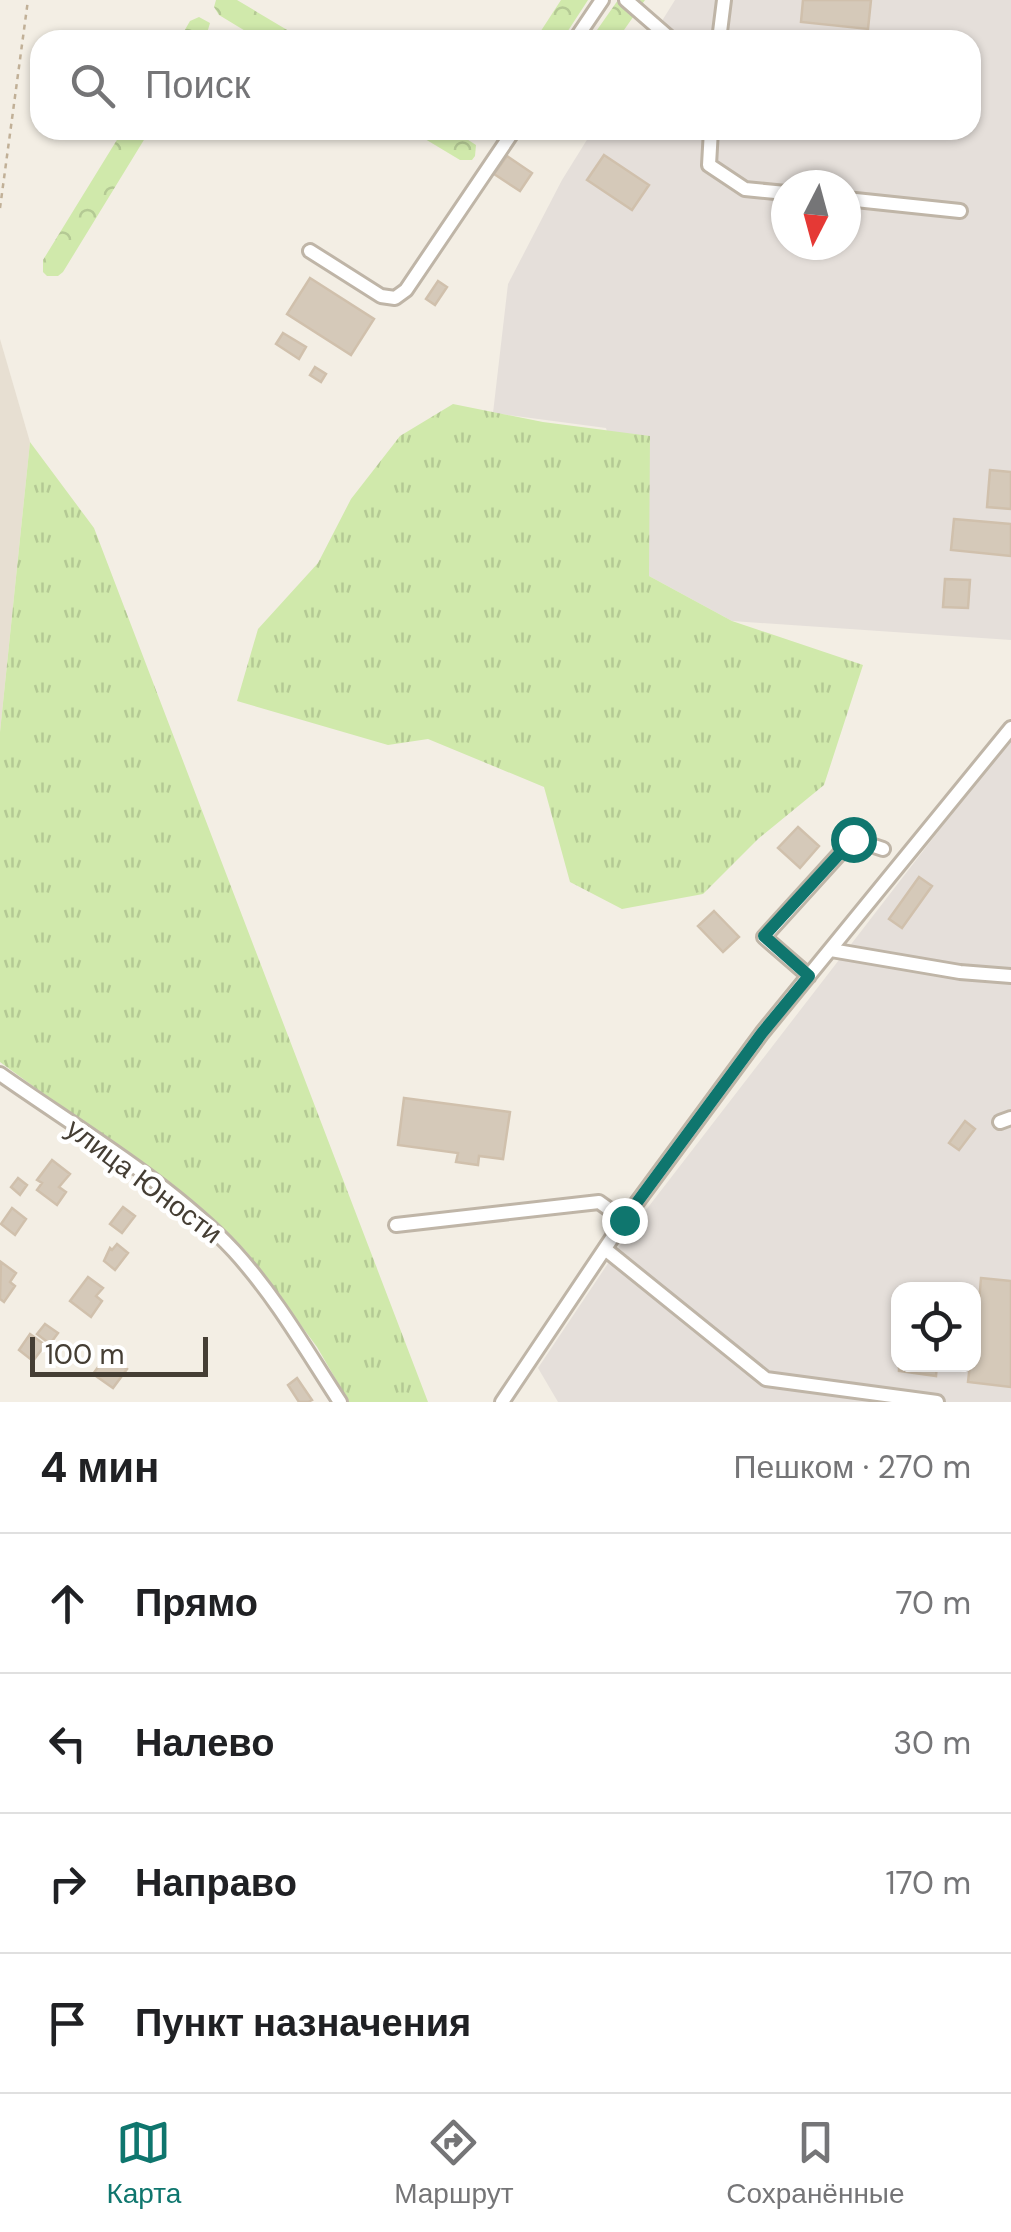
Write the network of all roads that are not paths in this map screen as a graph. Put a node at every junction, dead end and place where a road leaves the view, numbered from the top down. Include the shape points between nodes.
1 (602, 0) edge
2 (626, 0) edge
3 (724, 0) edge
4 (582, 30) edge
5 (660, 30) edge
6 (721, 30) edge
7 (507, 140) edge
8 (711, 140) edge
9 (771, 192) edge
10 (861, 201) edge
11 (960, 211) dead end
12 (310, 251) dead end
13 (1011, 728) edge
14 (883, 849) dead end
15 (831, 950) junction
16 (809, 976) junction
17 (1011, 976) edge
18 (0, 1074) edge
19 (624, 1220) junction
20 (396, 1225) dead end
21 (604, 1249) junction
22 (336, 1401) edge
23 (502, 1402) edge
24 (937, 1402) edge

1 - 4 street
2 - 5 street
3 - 6 street
7 - 12 street via 395,298 381,296
8 - 9 street via 709,165 745,189
10 - 11 street
13 - 15 street
14 - 16 street via 853,839 764,936
15 - 16 street
15 - 17 street
16 - 19 street
18 - 22 street, улица Юности via 171,1195 231,1247 272,1295
19 - 20 street via 599,1202
19 - 21 street
21 - 23 street
21 - 24 street via 766,1378

